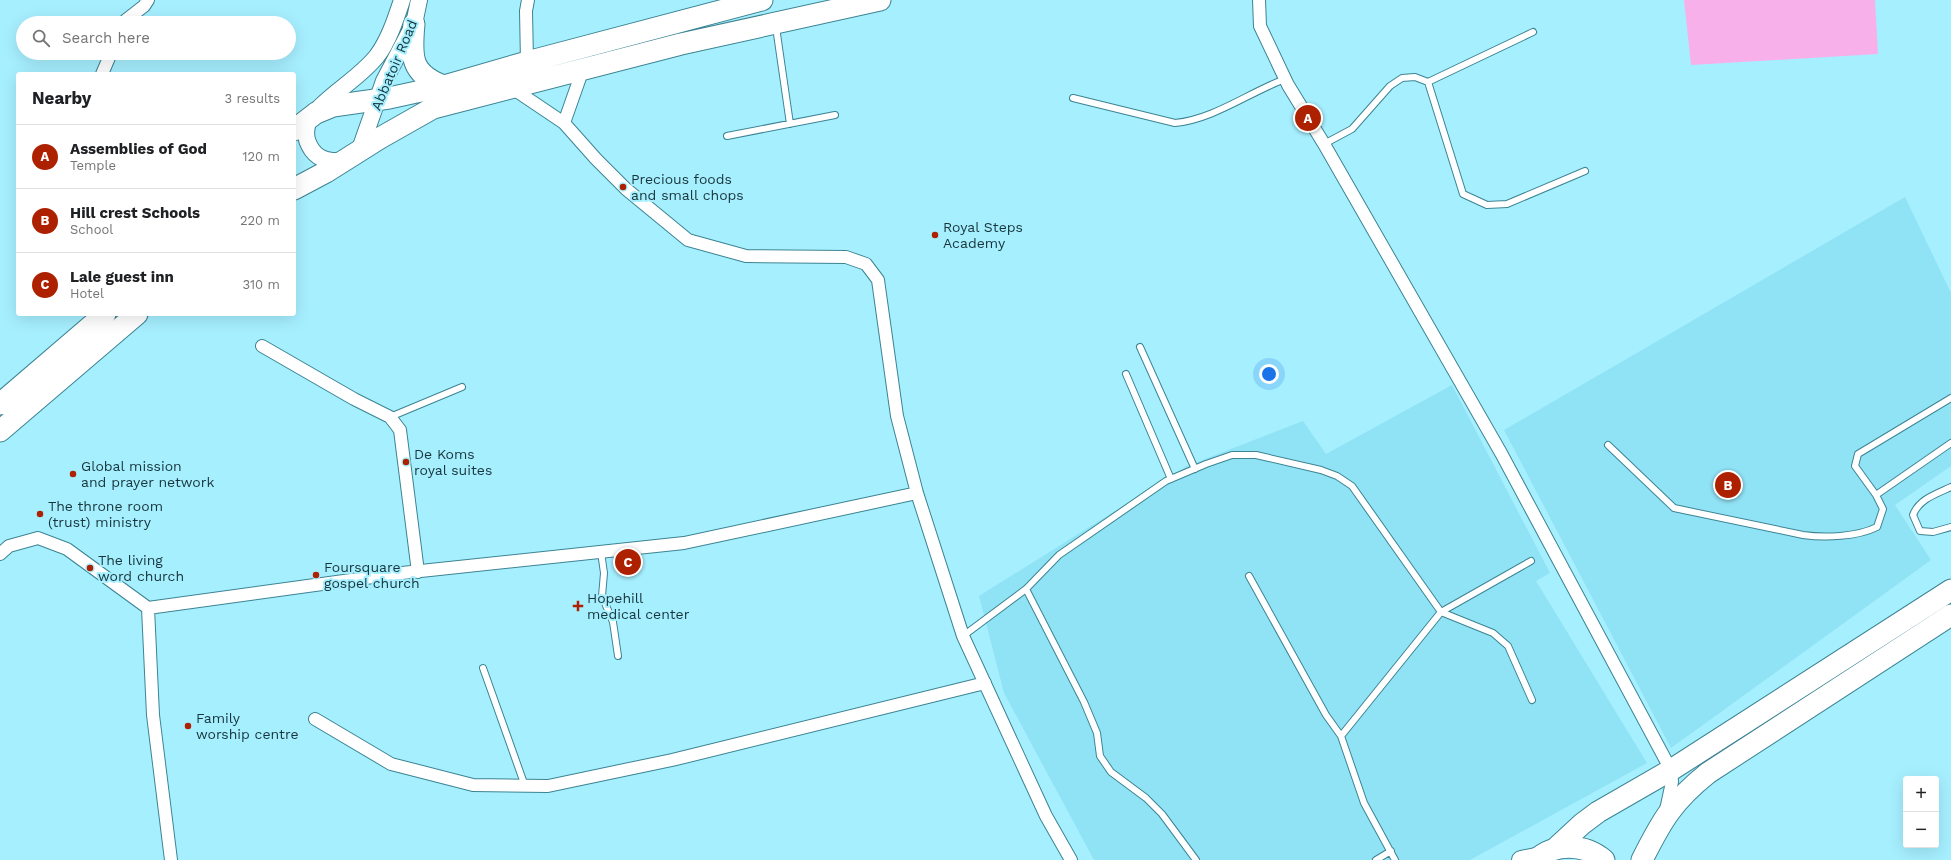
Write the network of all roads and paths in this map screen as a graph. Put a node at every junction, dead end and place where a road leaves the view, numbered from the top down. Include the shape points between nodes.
1 (148, 0) edge
2 (402, 0) edge
3 (419, 0) edge
4 (528, 0) edge
5 (762, 0) edge
6 (880, 0) edge
7 (1259, 0) edge
8 (732, 3) edge
9 (846, 4) edge
10 (131, 16) edge
11 (775, 23) junction
12 (414, 24) junction
13 (1533, 32) dead end
14 (108, 60) edge
15 (527, 62) junction
16 (583, 69) junction
17 (103, 72) edge
18 (1285, 79) junction
19 (1428, 82) junction
20 (444, 86) junction
21 (512, 88) junction
22 (1073, 98) dead end
23 (377, 100) junction
24 (836, 115) dead end
25 (311, 117) junction
26 (564, 122) junction
27 (790, 124) junction
28 (296, 128) edge
29 (727, 136) dead end
30 (1324, 144) junction
31 (352, 157) junction
32 (1585, 171) dead end
33 (296, 188) edge
34 (103, 316) edge
35 (135, 316) edge
36 (262, 346) dead end
37 (1140, 347) dead end
38 (1126, 374) dead end
39 (462, 387) dead end
40 (1951, 398) edge
41 (0, 404) edge
42 (390, 417) junction
43 (0, 431) edge
44 (1951, 443) edge
45 (1608, 445) dead end
46 (1195, 469) junction
47 (1171, 479) junction
48 (1951, 487) edge
49 (917, 493) junction
50 (1876, 495) junction
51 (1951, 527) edge
52 (601, 552) junction
53 (0, 554) edge
54 (1531, 561) dead end
55 (418, 572) junction
56 (1248, 576) dead end
57 (1026, 589) junction
58 (1951, 590) edge
59 (148, 608) junction
60 (1441, 612) junction
61 (1951, 615) edge
62 (963, 636) junction
63 (618, 656) dead end
64 (483, 668) dead end
65 (985, 683) junction
66 (1532, 700) dead end
67 (315, 720) dead end
68 (1341, 736) junction
69 (1671, 770) junction
70 (525, 786) junction
71 (1663, 820) junction
72 (1391, 851) junction
73 (1538, 856) edge
74 (171, 860) edge
75 (1071, 860) edge
76 (1196, 860) edge
77 (1376, 860) edge
78 (1395, 860) edge
79 (1604, 860) edge
80 (1642, 860) edge

1 - 10 street
2 - 25 street, Abbatoir Road via 378,54 362,72 328,99
3 - 12 street, Abbatoir Road
4 - 15 street
5 - 8 highway
6 - 9 highway
7 - 18 street via 1260,26
8 - 15 highway
9 - 11 highway
11 - 16 highway
11 - 27 lane
12 - 20 highway via 412,49 418,69 429,80
12 - 23 street, Abbatoir Road
13 - 19 lane
14 - 17 street
15 - 20 highway
16 - 21 highway
16 - 26 street
18 - 22 lane via 1191,122 1175,123
18 - 30 street
19 - 30 lane via 1414,77 1402,78 1390,86 1352,129
19 - 32 lane via 1463,194 1470,198 1487,205 1507,204
20 - 23 highway
21 - 26 street
21 - 31 highway via 433,108 391,131
23 - 25 highway via 333,106
23 - 31 street, Abbatoir Road
24 - 27 lane
25 - 28 highway
25 - 31 street, Abbatoir Road via 306,135 315,154 333,162
26 - 49 street via 626,189 688,240 746,256 846,257 866,264 878,280 897,416
27 - 29 lane
30 - 69 street via 1501,453
31 - 33 highway
34 - 41 highway
35 - 43 highway
36 - 42 street
37 - 46 lane
38 - 47 lane
39 - 42 lane
40 - 50 lane via 1858,454 1855,466
42 - 55 street via 400,430
44 - 50 lane
45 - 50 lane via 1674,508 1803,535 1837,536 1877,527 1883,509
46 - 47 lane
46 - 60 lane via 1232,455 1256,455 1337,476 1352,486
47 - 57 lane via 1059,555
48 - 51 lane via 1922,501 1913,515 1920,531 1933,532
49 - 52 street via 684,543
49 - 62 street
52 - 55 street
52 - 63 lane via 604,573 602,596 613,622
53 - 59 street via 9,546 38,538 67,549
54 - 60 lane
55 - 59 street
56 - 68 lane via 1326,715
57 - 62 lane
57 - 76 lane via 1084,702 1097,733 1100,756 1111,772 1146,798 1162,814
58 - 69 highway
59 - 74 street via 153,715
60 - 66 lane via 1492,632 1508,646
60 - 68 lane
61 - 71 highway via 1708,774 1687,790
62 - 65 street
64 - 70 lane
65 - 70 street via 672,760 548,786
65 - 75 street via 1046,816
67 - 70 street via 391,764 473,785
68 - 72 lane via 1364,803
69 - 71 street via 1671,790
69 - 73 highway via 1598,812
71 - 80 highway
72 - 77 lane
72 - 78 lane
73 - 79 highway via 1570,846 1598,854

